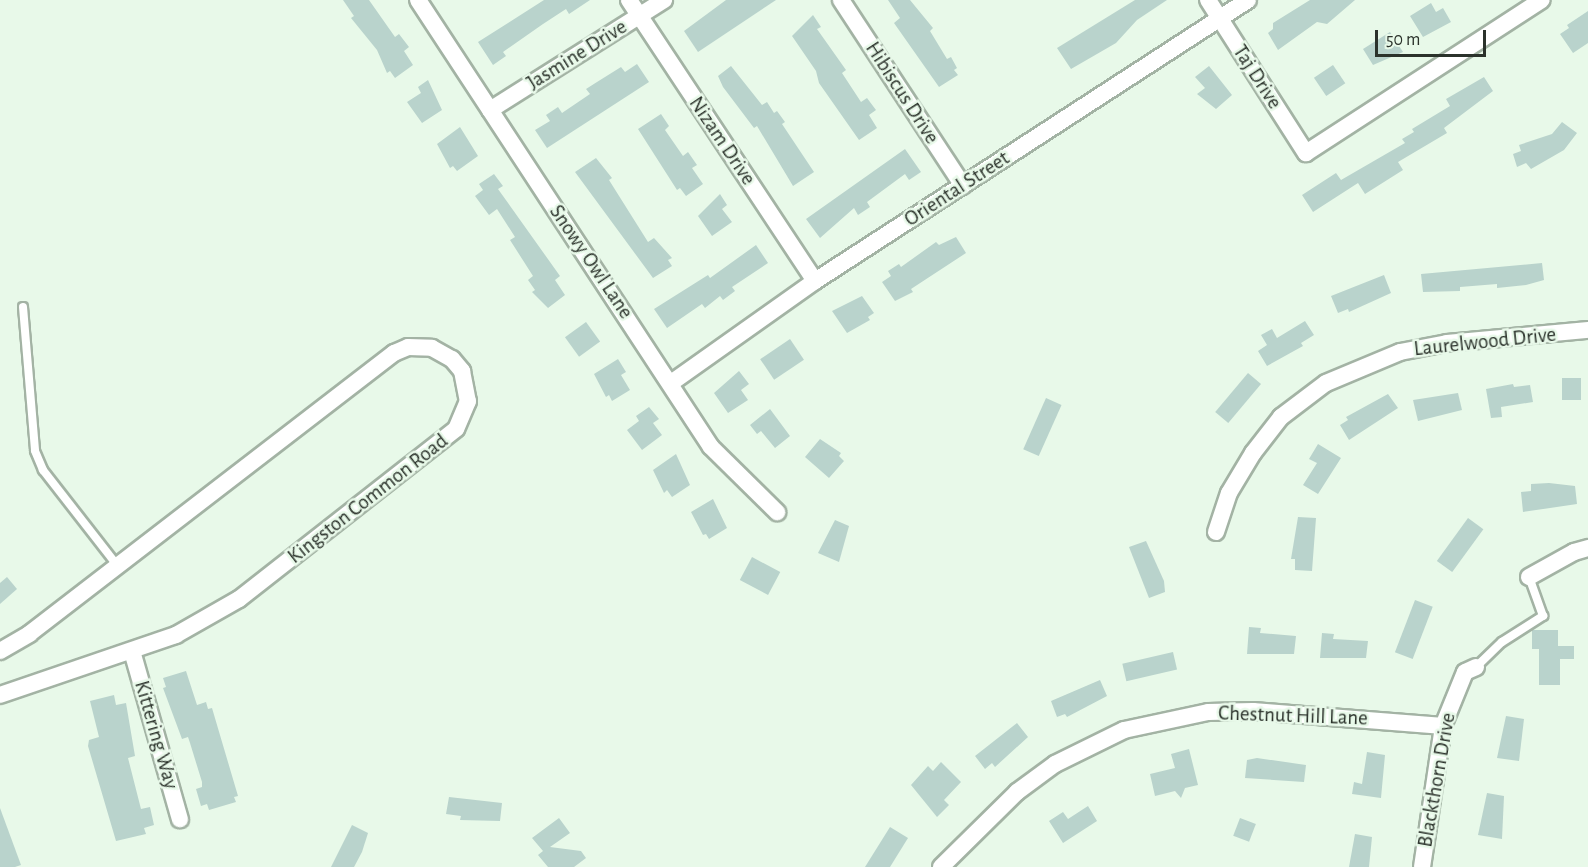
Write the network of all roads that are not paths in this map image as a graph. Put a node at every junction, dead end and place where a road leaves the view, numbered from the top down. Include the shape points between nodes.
1 (418, 0) edge
2 (628, 0) edge
3 (664, 0) edge
4 (841, 0) edge
5 (1208, 0) edge
6 (1248, 0) edge
7 (1542, 0) edge
8 (639, 16) junction
9 (1220, 19) junction
10 (489, 110) junction
11 (963, 186) junction
12 (815, 281) junction
13 (23, 307) dead end
14 (1588, 330) edge
15 (671, 383) junction
16 (777, 512) dead end
17 (1216, 532) dead end
18 (1588, 549) edge
19 (117, 565) junction
20 (1529, 576) joint
21 (0, 651) edge
22 (132, 651) junction
23 (1476, 667) joint
24 (0, 695) edge
25 (1443, 726) junction
26 (180, 819) dead end
27 (941, 867) edge
28 (1422, 867) edge

1 - 10 street, Snowy Owl Lane
2 - 8 street, Nizam Drive
3 - 8 street, Jasmine Drive
4 - 11 street, Hibiscus Drive
5 - 9 street, Taj Drive
6 - 9 street, Oriental Street
7 - 9 street, Taj Drive via 1306,153
8 - 10 street, Jasmine Drive
8 - 12 street, Nizam Drive
9 - 11 street, Oriental Street
10 - 15 street, Snowy Owl Lane
11 - 12 street, Oriental Street
12 - 15 street, Oriental Street
13 - 19 lane via 35,451 44,470
14 - 17 street, Laurelwood Drive via 1447,343 1400,352 1326,383 1281,417 1253,453 1229,493
15 - 16 street, Snowy Owl Lane via 711,447
18 - 20 street via 1574,552
19 - 21 street, Kingston Common Road
19 - 22 street, Kingston Common Road via 394,353 408,347 432,348 452,359 462,371 467,386 467,409 450,434 216,615
20 - 23 lane via 1543,616 1502,642
22 - 24 street, Kingston Common Road
22 - 26 street, Kittering Way
23 - 25 street, Blackthorn Drive via 1465,672
25 - 27 street, Chestnut Hill Lane via 1253,711 1198,714 1124,730 1055,764 1017,792
25 - 28 street, Blackthorn Drive

